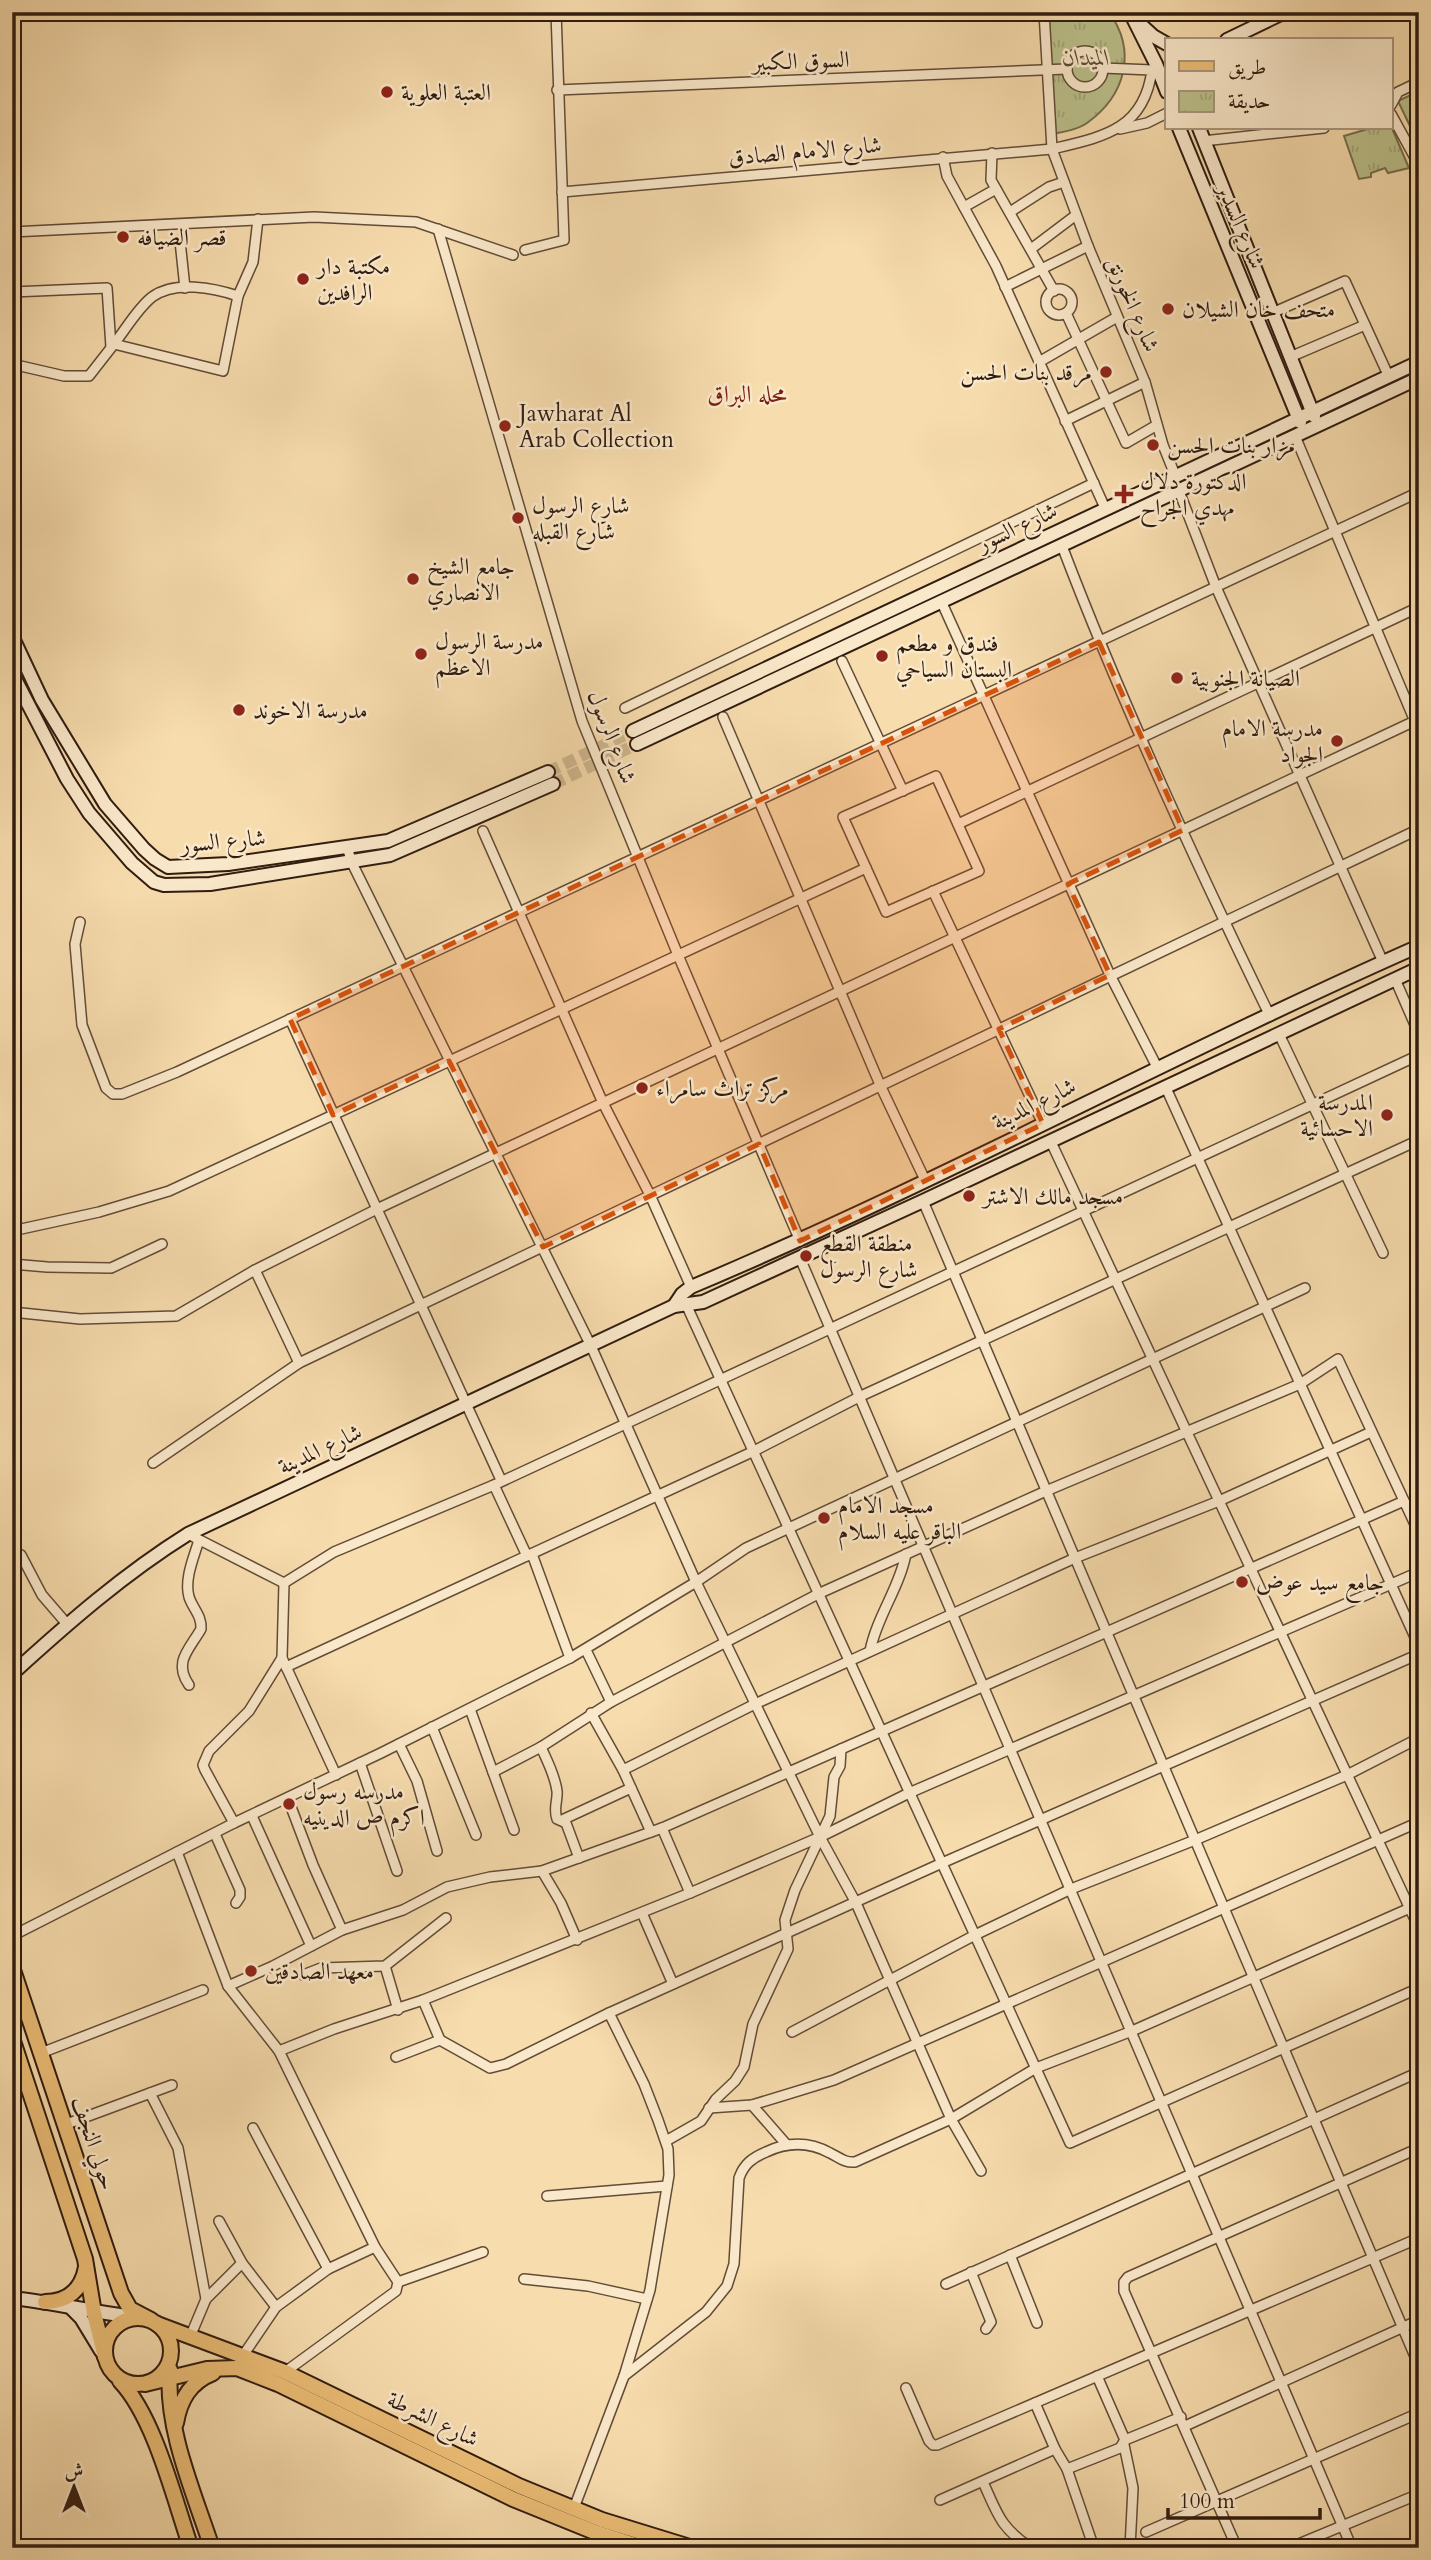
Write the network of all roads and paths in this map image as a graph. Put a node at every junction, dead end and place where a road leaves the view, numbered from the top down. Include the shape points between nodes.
1 (556, 12) edge
2 (1044, 12) edge
3 (1131, 12) edge
4 (1284, 12) edge
5 (1231, 38) edge
6 (1165, 43) edge
7 (1103, 68) junction
8 (1067, 69) junction
9 (1047, 70) junction
10 (1419, 82) edge
11 (1165, 86) edge
12 (557, 90) junction
13 (1392, 104) edge
14 (1165, 114) edge
15 (1392, 116) edge
16 (1119, 129) junction
17 (1180, 130) edge
18 (1200, 130) edge
19 (1305, 130) edge
20 (1203, 141) junction
21 (1052, 149) junction
22 (992, 153) junction
23 (943, 158) junction
24 (1419, 165) edge
25 (1064, 182) junction
26 (996, 189) junction
27 (562, 192) junction
28 (964, 207) junction
29 (1010, 212) junction
30 (1076, 215) junction
31 (258, 219) junction
32 (438, 229) junction
33 (12, 232) edge
34 (180, 241) dead end
35 (1244, 243) junction
36 (1088, 246) junction
37 (1031, 249) junction
38 (525, 250) dead end
39 (1228, 250) junction
40 (513, 255) dead end
41 (1042, 268) junction
42 (1005, 287) junction
43 (185, 288) junction
44 (1054, 290) junction
45 (12, 292) edge
46 (238, 296) junction
47 (1066, 313) junction
48 (1272, 313) junction
49 (1117, 317) junction
50 (1365, 325) junction
51 (1078, 340) junction
52 (112, 346) junction
53 (1290, 357) junction
54 (1039, 362) junction
55 (1419, 362) edge
56 (12, 364) edge
57 (1389, 377) junction
58 (1419, 378) edge
59 (1145, 382) junction
60 (1366, 387) junction
61 (1373, 400) junction
62 (1106, 401) junction
63 (1311, 411) junction
64 (1298, 417) junction
65 (1065, 421) junction
66 (1157, 425) junction
67 (1318, 426) junction
68 (1300, 434) junction
69 (1175, 475) junction
70 (1094, 484) junction
71 (1179, 491) junction
72 (1419, 492) edge
73 (1105, 508) junction
74 (1335, 531) junction
75 (1062, 546) junction
76 (1216, 587) junction
77 (942, 603) junction
78 (1419, 607) edge
79 (1376, 628) junction
80 (12, 636) edge
81 (1099, 642) junction
82 (842, 661) dead end
83 (12, 673) edge
84 (1259, 683) junction
85 (983, 696) junction
86 (625, 708) dead end
87 (723, 717) dead end
88 (1417, 720) edge
89 (1419, 730) edge
90 (633, 731) tunnel mouth
91 (1142, 738) junction
92 (881, 743) junction
93 (638, 744) tunnel mouth
94 (1299, 775) junction
95 (902, 791) junction
96 (1028, 791) junction
97 (759, 800) junction
98 (958, 824) junction
99 (1419, 829) edge
100 (1183, 830) junction
101 (483, 831) dead end
102 (347, 847) junction
103 (639, 856) junction
104 (352, 863) junction
105 (1339, 865) junction
106 (866, 868) junction
107 (1068, 884) junction
108 (933, 891) junction
109 (801, 898) junction
110 (519, 912) junction
111 (80, 922) dead end
112 (1225, 923) junction
113 (955, 937) junction
114 (1419, 946) edge
115 (678, 955) junction
116 (1382, 962) junction
117 (402, 967) junction
118 (1419, 968) edge
119 (1110, 975) junction
120 (1395, 979) junction
121 (841, 991) junction
122 (561, 1009) junction
123 (1270, 1016) junction
124 (290, 1019) junction
125 (999, 1029) junction
126 (1279, 1034) junction
127 (1419, 1034) edge
128 (718, 1048) junction
129 (1419, 1055) edge
130 (449, 1061) junction
131 (1158, 1069) junction
132 (881, 1087) junction
133 (1166, 1088) junction
134 (603, 1103) junction
135 (1312, 1106) junction
136 (333, 1115) junction
137 (1043, 1124) junction
138 (1419, 1140) edge
139 (1051, 1142) junction
140 (758, 1144) junction
141 (495, 1153) junction
142 (1198, 1158) junction
143 (1346, 1174) junction
144 (925, 1180) junction
145 (650, 1195) junction
146 (923, 1201) junction
147 (377, 1209) junction
148 (1084, 1212) junction
149 (1229, 1227) junction
150 (12, 1231) edge
151 (800, 1241) junction
152 (162, 1244) dead end
153 (543, 1247) junction
154 (1383, 1253) dead end
155 (800, 1258) junction
156 (12, 1264) edge
157 (255, 1270) junction
158 (953, 1273) junction
159 (1116, 1279) junction
160 (1306, 1288) dead end
161 (683, 1298) junction
162 (421, 1304) junction
163 (1265, 1307) junction
164 (12, 1312) edge
165 (832, 1329) junction
166 (982, 1340) junction
167 (591, 1346) junction
168 (1153, 1359) junction
169 (299, 1363) junction
170 (720, 1380) junction
171 (1300, 1384) junction
172 (861, 1396) junction
173 (466, 1403) junction
174 (1017, 1422) junction
175 (625, 1424) junction
176 (1187, 1432) junction
177 (1371, 1432) junction
178 (1330, 1450) junction
179 (752, 1452) junction
180 (153, 1463) dead end
181 (895, 1477) junction
182 (498, 1483) junction
183 (1046, 1491) junction
184 (657, 1496) junction
185 (1219, 1501) junction
186 (1404, 1501) junction
187 (1362, 1520) junction
188 (788, 1527) junction
189 (1419, 1533) edge
190 (193, 1537) junction
191 (925, 1546) junction
192 (906, 1554) junction
193 (21, 1555) dead end
194 (529, 1555) junction
195 (1075, 1558) junction
196 (1251, 1569) junction
197 (1419, 1572) edge
198 (696, 1582) junction
199 (284, 1583) junction
200 (1391, 1584) junction
201 (818, 1594) junction
202 (954, 1614) junction
203 (67, 1624) junction
204 (1106, 1632) junction
205 (1280, 1632) junction
206 (725, 1641) junction
207 (1419, 1646) edge
208 (586, 1650) junction
209 (870, 1651) junction
210 (1419, 1654) edge
211 (570, 1658) junction
212 (849, 1660) junction
213 (284, 1662) junction
214 (12, 1674) edge
215 (189, 1685) dead end
216 (985, 1686) junction
217 (1134, 1696) junction
218 (1312, 1701) junction
219 (611, 1702) junction
220 (755, 1704) junction
221 (470, 1709) junction
222 (591, 1713) junction
223 (432, 1727) junction
224 (881, 1730) junction
225 (1419, 1738) edge
226 (399, 1744) junction
227 (541, 1747) junction
228 (841, 1749) junction
229 (1012, 1749) junction
230 (360, 1763) junction
231 (1164, 1767) junction
232 (623, 1770) junction
233 (494, 1772) junction
234 (789, 1772) junction
235 (336, 1775) junction
236 (1347, 1775) junction
237 (631, 1788) junction
238 (909, 1793) junction
239 (288, 1799) junction
240 (252, 1816) junction
241 (562, 1820) junction
242 (1042, 1821) junction
243 (1419, 1822) edge
244 (234, 1824) junction
245 (662, 1828) junction
246 (514, 1830) dead end
247 (651, 1832) junction
248 (215, 1833) junction
249 (476, 1835) dead end
250 (820, 1837) junction
251 (1195, 1840) junction
252 (1377, 1840) junction
253 (437, 1851) dead end
254 (177, 1852) junction
255 (579, 1858) junction
256 (942, 1863) junction
257 (397, 1871) dead end
258 (542, 1871) junction
259 (1071, 1889) junction
260 (690, 1894) junction
261 (236, 1903) dead end
262 (856, 1903) junction
263 (1414, 1906) edge
264 (1224, 1908) junction
265 (642, 1913) junction
266 (446, 1918) dead end
267 (1419, 1928) edge
268 (342, 1930) junction
269 (786, 1934) junction
270 (975, 1935) junction
271 (12, 1936) edge
272 (577, 1940) junction
273 (311, 1945) junction
274 (1102, 1962) junction
275 (385, 1966) junction
276 (12, 1967) edge
277 (303, 1975) dead end
278 (1253, 1977) junction
279 (889, 1982) junction
280 (673, 1984) junction
281 (228, 1986) junction
282 (1419, 1988) edge
283 (203, 1990) dead end
284 (424, 2000) junction
285 (1006, 2004) junction
286 (398, 2010) junction
287 (609, 2013) junction
288 (1132, 2031) junction
289 (792, 2032) dead end
290 (12, 2038) edge
291 (440, 2040) junction
292 (918, 2043) junction
293 (1283, 2048) junction
294 (279, 2051) junction
295 (41, 2053) junction
296 (396, 2057) dead end
297 (1036, 2068) junction
298 (1419, 2072) edge
299 (172, 2085) dead end
300 (150, 2094) junction
301 (1162, 2102) junction
302 (752, 2105) junction
303 (709, 2108) junction
304 (951, 2119) junction
305 (1314, 2119) junction
306 (64, 2125) junction
307 (253, 2128) dead end
308 (666, 2141) junction
309 (786, 2144) junction
310 (1419, 2148) edge
311 (981, 2171) dead end
312 (1192, 2173) junction
313 (1341, 2183) junction
314 (667, 2186) junction
315 (547, 2196) dead end
316 (219, 2221) dead end
317 (1219, 2237) junction
318 (1419, 2238) edge
319 (375, 2248) junction
320 (483, 2252) dead end
321 (1010, 2255) junction
322 (1373, 2258) junction
323 (85, 2259) junction
324 (242, 2263) junction
325 (328, 2269) junction
326 (971, 2272) junction
327 (524, 2279) dead end
328 (398, 2282) junction
329 (946, 2284) dead end
330 (12, 2298) edge
331 (206, 2299) junction
332 (647, 2299) junction
333 (45, 2302) junction
334 (276, 2307) junction
335 (72, 2308) junction
336 (1251, 2310) junction
337 (94, 2313) junction
338 (1419, 2320) edge
339 (150, 2321) junction
340 (1037, 2323) dead end
341 (1402, 2328) junction
342 (986, 2329) dead end
343 (190, 2337) junction
344 (1152, 2353) junction
345 (171, 2356) junction
346 (105, 2357) junction
347 (239, 2362) junction
348 (1419, 2366) edge
349 (112, 2372) junction
350 (285, 2372) junction
351 (624, 2376) junction
352 (1097, 2376) junction
353 (169, 2378) junction
354 (1281, 2382) junction
355 (145, 2384) junction
356 (906, 2388) dead end
357 (1035, 2403) junction
358 (1419, 2413) edge
359 (1183, 2422) junction
360 (174, 2432) junction
361 (1124, 2442) junction
362 (1055, 2449) junction
363 (1314, 2459) junction
364 (1067, 2469) junction
365 (983, 2482) junction
366 (1419, 2494) edge
367 (940, 2500) dead end
368 (1217, 2502) junction
369 (574, 2508) junction
370 (1343, 2526) junction
371 (1146, 2532) dead end
372 (191, 2548) edge
373 (212, 2548) edge
374 (644, 2548) edge
375 (693, 2548) edge
376 (1031, 2548) edge
377 (1094, 2548) edge
378 (1130, 2548) edge
379 (1237, 2548) edge
380 (1289, 2548) edge
381 (1352, 2548) edge

1 - 12 street
2 - 9 street, شارع الخورنق
3 - 6 main road
3 - 11 main road
4 - 5 main road
7 - 8 street via 1099,58 1084,51 1072,56
7 - 8 street via 1100,79 1085,87 1074,83
7 - 16 street via 1152,70 1142,105
8 - 9 street, السوق الكبير
9 - 12 street, السوق الكبير
9 - 21 street, شارع الخورنق
10 - 13 street via 1398,92
12 - 27 street
14 - 16 street, شارع الامام الصادق
15 - 24 street
16 - 21 street, شارع الامام الصادق
17 - 39 main road, شارع السدير
18 - 20 main road, شارع السدير
19 - 20 street
20 - 35 main road, شارع السدير
21 - 22 street, شارع الامام الصادق
21 - 25 street, شارع الخورنق
22 - 23 street, شارع الامام الصادق
22 - 26 street via 991,180
23 - 27 street, شارع الامام الصادق
23 - 28 street
25 - 29 street
25 - 30 street, شارع الخورنق
26 - 28 street
26 - 29 street
27 - 38 street via 564,240
28 - 42 street
29 - 37 street
30 - 36 street, شارع الخورنق
30 - 37 street
31 - 32 street via 415,222
31 - 33 street
31 - 46 street via 253,262
32 - 40 street
32 - 103 street, شارع الرسول via 582,721
34 - 43 street
35 - 39 main road
35 - 48 main road, شارع السدير
36 - 41 street
36 - 49 street, شارع الخورنق
37 - 41 street
39 - 64 main road, شارع السدير
41 - 42 street
41 - 44 street
42 - 54 street
43 - 46 street
43 - 52 street via 150,299
44 - 47 street via 1070,295 1072,307
44 - 47 street via 1048,308 1054,314
45 - 52 street via 107,288
46 - 52 street via 223,371
47 - 51 street
48 - 50 street via 1345,281
48 - 53 main road, شارع السدير
49 - 51 street
49 - 59 street, شارع الخورنق
50 - 53 street
50 - 57 street
51 - 54 street
51 - 62 street
52 - 56 street via 89,376 64,376
53 - 63 main road, شارع السدير
54 - 65 street
55 - 57 main road, شارع السور
57 - 60 main road, شارع السور
58 - 61 main road, شارع السور
59 - 62 street
59 - 66 street, شارع الخورنق
60 - 61 main road
60 - 63 main road, شارع السور
61 - 67 main road, شارع السور
62 - 65 street
62 - 66 street via 1126,443
63 - 64 main road, شارع السور
63 - 67 main road, شارع السدير
64 - 68 main road, شارع السدير
64 - 69 main road, شارع السور
65 - 70 street
66 - 69 street, شارع الخورنق
67 - 68 main road, شارع السور
68 - 71 main road, شارع السور
68 - 74 street
69 - 73 main road, شارع السور
70 - 73 street
70 - 86 street
71 - 75 main road, شارع السور
71 - 76 street
72 - 74 street
73 - 90 main road, شارع السور
74 - 76 street
74 - 79 street
75 - 77 main road, شارع السور
75 - 81 street
76 - 81 street
76 - 84 street
77 - 85 street
77 - 93 main road, شارع السور
78 - 79 street
79 - 84 street
79 - 88 street
80 - 102 main road, شارع السور via 93,787 127,832 155,859 168,867 190,867
81 - 85 street
81 - 91 street
82 - 92 street
83 - 104 main road, شارع السور via 77,796 132,863 155,881 176,886 210,884
84 - 91 street
84 - 94 street
85 - 92 street
85 - 96 street
87 - 97 street
88 - 89 street
88 - 94 street
91 - 96 street
91 - 100 street
92 - 95 street
92 - 97 street
94 - 100 street
94 - 105 street
95 - 98 street via 936,776
95 - 106 street via 844,817
96 - 98 street
96 - 107 street
97 - 103 street
97 - 109 street
98 - 108 street via 979,871
99 - 105 street
100 - 107 street
100 - 112 street
101 - 110 street
102 - 104 street
102 - 104 main road, شارع السور via 388,841 551,778 406,849
103 - 110 street
103 - 115 street, شارع الرسول
104 - 117 street
105 - 112 street
105 - 116 street
106 - 108 street via 886,912
106 - 109 street
107 - 113 street
107 - 119 street
108 - 113 street
109 - 115 street
109 - 121 street
110 - 117 street
110 - 122 street
111 - 124 street via 75,944 82,1025 106,1088 113,1094 177,1072
112 - 119 street
112 - 123 street
113 - 121 street
113 - 125 street
114 - 116 main road, شارع المدينة
115 - 122 street
115 - 128 street, شارع الرسول
116 - 123 main road, شارع المدينة
117 - 124 street
117 - 130 street
118 - 120 main road, شارع المدينة
119 - 125 street
119 - 131 street
120 - 126 main road, شارع المدينة
120 - 127 street
121 - 128 street
121 - 132 street
122 - 130 street
122 - 134 street
123 - 131 main road, شارع المدينة
124 - 136 street
125 - 132 street
125 - 137 street
126 - 133 main road, شارع المدينة
126 - 135 street
128 - 134 street
128 - 140 street, شارع الرسول
129 - 135 street
130 - 136 street
130 - 141 street
131 - 137 main road, شارع المدينة
132 - 140 street
132 - 144 street
133 - 139 main road, شارع المدينة
133 - 142 street
134 - 141 street
134 - 145 street
135 - 142 street
135 - 143 street
136 - 147 street
136 - 150 street via 169,1191
137 - 144 main road, شارع المدينة
138 - 143 street
139 - 146 main road, شارع المدينة
139 - 148 street
140 - 145 street
140 - 151 street, شارع الرسول
141 - 147 street
141 - 153 street
142 - 148 street
142 - 149 street
143 - 149 street
143 - 154 street
144 - 151 main road, شارع المدينة
145 - 153 street
145 - 161 street
146 - 155 main road, شارع المدينة
146 - 158 street
147 - 157 street
147 - 162 street
148 - 158 street
148 - 159 street
149 - 159 street
149 - 163 street
151 - 161 main road, شارع المدينة
152 - 156 street via 111,1268
153 - 162 street
153 - 167 street
155 - 161 main road, شارع المدينة via 703,1302
155 - 165 street
157 - 164 street via 176,1316 80,1320
157 - 169 street
158 - 165 street
158 - 166 street
159 - 166 street
159 - 168 street
160 - 163 street
161 - 167 main road, شارع المدينة
161 - 170 street
162 - 169 street
162 - 173 street
163 - 168 street
163 - 171 street
165 - 170 street
165 - 172 street
166 - 172 street
166 - 174 street
167 - 173 main road, شارع المدينة
167 - 175 street
168 - 174 street
168 - 176 street
169 - 180 street
170 - 175 street
170 - 179 street
171 - 176 street
171 - 177 street via 1338,1359
171 - 178 street
172 - 179 street
172 - 181 street
173 - 182 street
173 - 190 main road, شارع المدينة
174 - 181 street
174 - 183 street
175 - 182 street
175 - 184 street
176 - 183 street
176 - 185 street
177 - 178 street
177 - 186 street
178 - 185 street
178 - 187 street
179 - 184 street
179 - 188 street
181 - 188 street
181 - 191 street
182 - 194 street
182 - 199 street via 334,1552
183 - 191 street
183 - 195 street
184 - 194 street
184 - 198 street
185 - 195 street
185 - 196 street
186 - 187 street
186 - 189 street
187 - 196 street
187 - 200 street
188 - 198 street via 746,1548
188 - 201 street
190 - 199 street
190 - 203 main road, شارع المدينة via 155,1555
190 - 215 street via 189,1598 202,1623 181,1663
191 - 192 street
191 - 202 street
192 - 201 street
192 - 209 street
193 - 203 street via 42,1595
194 - 211 street
194 - 213 street
195 - 202 street
195 - 204 street
196 - 204 street
196 - 205 street
197 - 200 street
198 - 206 street
198 - 208 street
199 - 213 street
200 - 205 street
200 - 207 street
201 - 206 street
201 - 212 street
202 - 209 street
202 - 216 street
203 - 214 main road, شارع المدينة
204 - 216 street
204 - 217 street
205 - 217 street
205 - 218 street
206 - 219 street
206 - 220 street
208 - 211 street
208 - 219 street
209 - 212 street
210 - 218 street
211 - 221 street
212 - 220 street
212 - 224 street
213 - 235 street
213 - 244 street via 249,1711 204,1760
216 - 224 street
216 - 229 street
217 - 229 street
217 - 231 street
218 - 231 street
218 - 236 street
219 - 222 street
220 - 232 street
220 - 234 street
221 - 223 street
221 - 233 street
222 - 227 street
222 - 232 street
223 - 226 street
223 - 249 street
224 - 228 street
224 - 238 street
225 - 236 street
226 - 230 street
226 - 253 street via 417,1782
227 - 233 street
227 - 241 street via 558,1792 555,1813
228 - 234 street
228 - 250 street via 832,1810
229 - 238 street
229 - 242 street
230 - 235 street
230 - 257 street
231 - 242 street
231 - 251 street
232 - 237 street
233 - 246 street
234 - 245 street
234 - 250 street
235 - 239 street
236 - 251 street
236 - 252 street
237 - 241 street
237 - 247 street
238 - 250 street
238 - 256 street
239 - 240 street
239 - 268 street
240 - 244 street
240 - 273 street
241 - 255 street
242 - 256 street
242 - 259 street
243 - 252 street
244 - 248 street
245 - 247 street
245 - 260 street
247 - 255 street
248 - 254 street
248 - 261 street via 240,1890
250 - 260 street
250 - 262 street
250 - 269 street via 795,1890 785,1920
251 - 259 street
251 - 264 street
252 - 263 street
252 - 264 street
254 - 271 street
254 - 281 street
255 - 258 street
256 - 262 street
256 - 270 street
258 - 268 street via 447,1887 403,1910
258 - 272 street
259 - 270 street
259 - 274 street
260 - 265 street
262 - 269 street
262 - 279 street
263 - 267 street
263 - 278 street
264 - 274 street
264 - 278 street
265 - 272 street
265 - 280 street
266 - 275 street
268 - 273 street
269 - 280 street
269 - 303 street via 787,1954 753,2024 744,2067
270 - 279 street
270 - 285 street
272 - 284 street
273 - 281 street
274 - 285 street
274 - 288 street
275 - 277 street via 321,1968
275 - 286 street
276 - 295 main road, حولي النجف
278 - 288 street
278 - 293 street
279 - 289 street
279 - 292 street
280 - 287 street
281 - 294 street
282 - 293 street
283 - 295 street
284 - 286 street
284 - 291 street
285 - 292 street
285 - 297 street
286 - 294 street
287 - 291 street via 490,2068
287 - 308 street
288 - 297 street
288 - 301 street
290 - 323 main road
291 - 296 street
292 - 302 street via 824,2084
292 - 304 street
293 - 301 street
293 - 305 street
294 - 319 street
295 - 306 main road, حولي النجف
297 - 301 street via 1070,2143
297 - 304 street
298 - 305 street
299 - 300 street
300 - 306 street
300 - 331 street via 178,2148
301 - 312 street
302 - 303 street
302 - 309 street
303 - 308 street via 701,2121
304 - 309 street via 851,2163 814,2146
304 - 311 street
305 - 312 street
305 - 313 street
306 - 339 main road, حولي النجف via 121,2293 130,2309
307 - 325 street
308 - 314 street
309 - 351 street via 758,2155 741,2171 734,2264 721,2296
310 - 313 street
312 - 317 street
312 - 321 street
313 - 317 street
313 - 322 street
314 - 315 street
314 - 332 street
316 - 324 street
317 - 336 street
317 - 344 street via 1124,2282
318 - 322 street
319 - 325 street
319 - 328 street
320 - 328 street
321 - 326 street
321 - 340 street
322 - 336 street
322 - 341 street
323 - 333 main road via 84,2278 72,2294
323 - 337 main road
324 - 331 street
324 - 334 street
325 - 334 street
326 - 329 street
326 - 342 street via 991,2322
327 - 332 street
328 - 350 street via 396,2291
330 - 333 main road
331 - 343 street
332 - 351 street
333 - 335 main road
334 - 347 street
335 - 337 main road
335 - 346 main road
336 - 344 street
336 - 354 street
337 - 339 main road
337 - 346 main road
338 - 341 street
339 - 343 main road, شارع الشرطة
339 - 345 main road via 169,2337
339 - 346 main road via 126,2320 113,2328
341 - 348 street
341 - 354 street
343 - 347 main road, شارع الشرطة
344 - 352 street
344 - 359 street
345 - 353 main road
345 - 355 main road via 159,2377
346 - 349 main road
347 - 350 main road, شارع الشرطة
347 - 353 main road, شارع الشرطة
347 - 360 main road via 196,2383 178,2408
347 - 374 main road, شارع الشرطة via 513,2499
349 - 355 main road via 127,2383
349 - 372 main road via 132,2395 155,2442
350 - 369 main road, شارع الشرطة via 519,2486
351 - 369 street
352 - 357 street
352 - 361 street
353 - 355 main road, شارع الشرطة
353 - 360 main road
354 - 359 street
354 - 363 street
356 - 357 street via 933,2445
357 - 362 street
358 - 363 street
359 - 361 street
359 - 368 street
360 - 373 main road
361 - 364 street
361 - 378 street via 1133,2488
362 - 364 street
362 - 365 street
363 - 368 street
363 - 370 street
364 - 377 street
365 - 367 street
365 - 376 street via 999,2518
366 - 370 street
368 - 371 street
368 - 379 street
369 - 375 main road, شارع الشرطة
370 - 380 street
370 - 381 street

